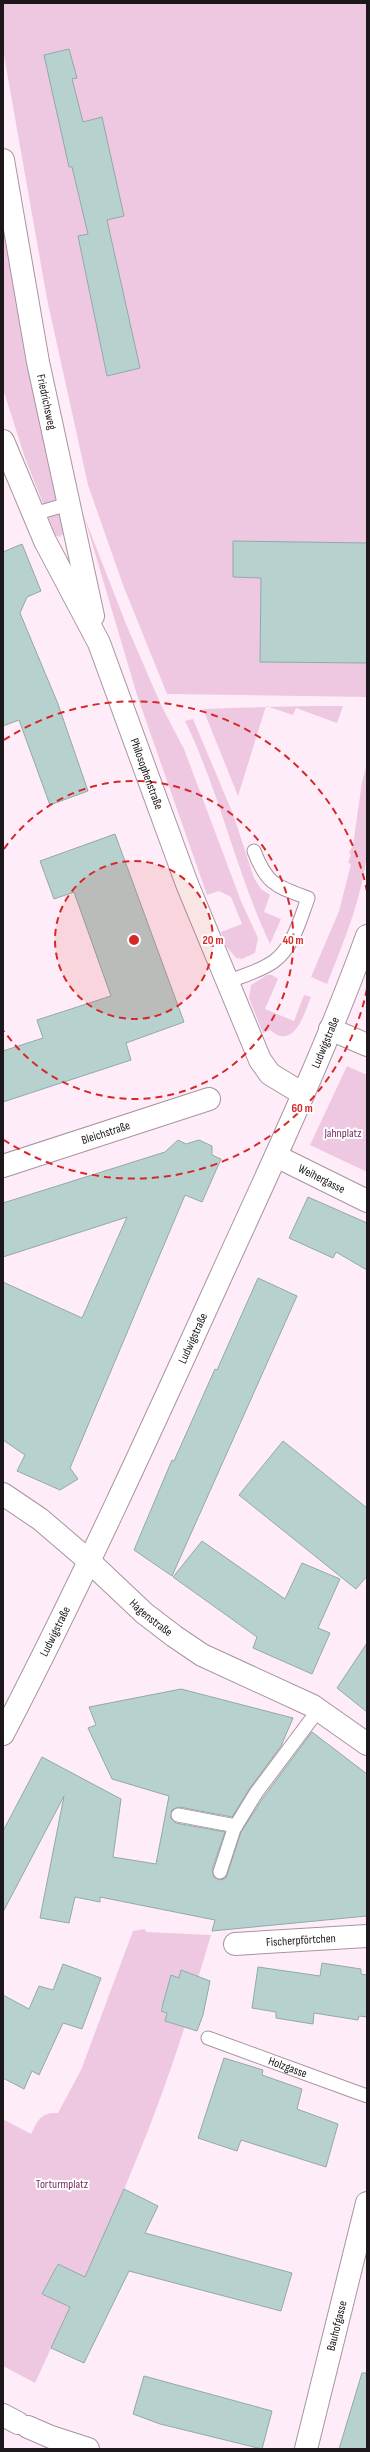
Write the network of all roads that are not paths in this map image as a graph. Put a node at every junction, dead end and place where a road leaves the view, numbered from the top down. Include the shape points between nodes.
1 (3, 160) edge
2 (3, 441) edge
3 (68, 504) junction
4 (34, 514) junction
5 (99, 643) junction
6 (254, 851) dead end
7 (367, 936) edge
8 (227, 982) junction
9 (330, 1029) junction
10 (367, 1045) edge
11 (303, 1094) junction
12 (208, 1099) dead end
13 (276, 1156) junction
14 (3, 1166) edge
15 (367, 1201) edge
16 (3, 1494) edge
17 (89, 1561) junction
18 (319, 1709) junction
19 (4, 1732) edge
20 (367, 1744) edge
21 (178, 1815) dead end
22 (236, 1826) junction
23 (220, 1872) dead end
24 (367, 1936) edge
25 (235, 1944) dead end
26 (208, 2038) dead end
27 (367, 2096) edge
28 (367, 2203) edge
29 (16, 2422) edge
30 (88, 2449) edge
31 (306, 2449) edge

1 - 3 street, Friedrichsweg via 38,362
2 - 4 street, Philosophenstraße
3 - 4 lane
3 - 5 street, Friedrichsweg
4 - 5 street, Philosophenstraße via 45,541
5 - 8 street, Philosophenstraße via 187,884
6 - 8 lane via 262,871 270,880 279,887 308,898 298,926 282,956 272,963
7 - 9 street, Ludwigstraße
8 - 11 street, Philosophenstraße via 260,1060 270,1074
9 - 10 street
9 - 11 street, Ludwigstraße
11 - 13 street, Ludwigstraße
12 - 14 street, Bleichstraße
13 - 15 street, Weihergasse
13 - 17 street, Ludwigstraße
16 - 17 street, Hagenstraße via 40,1518
17 - 18 street, Hagenstraße via 144,1613 202,1654
17 - 19 street, Ludwigstraße
18 - 20 street, Hagenstraße
18 - 22 lane via 256,1793
21 - 22 lane
22 - 23 lane
24 - 25 street, Fischerpförtchen
26 - 27 lane, Holzgasse
28 - 31 street, Bauhofgasse
29 - 30 street

